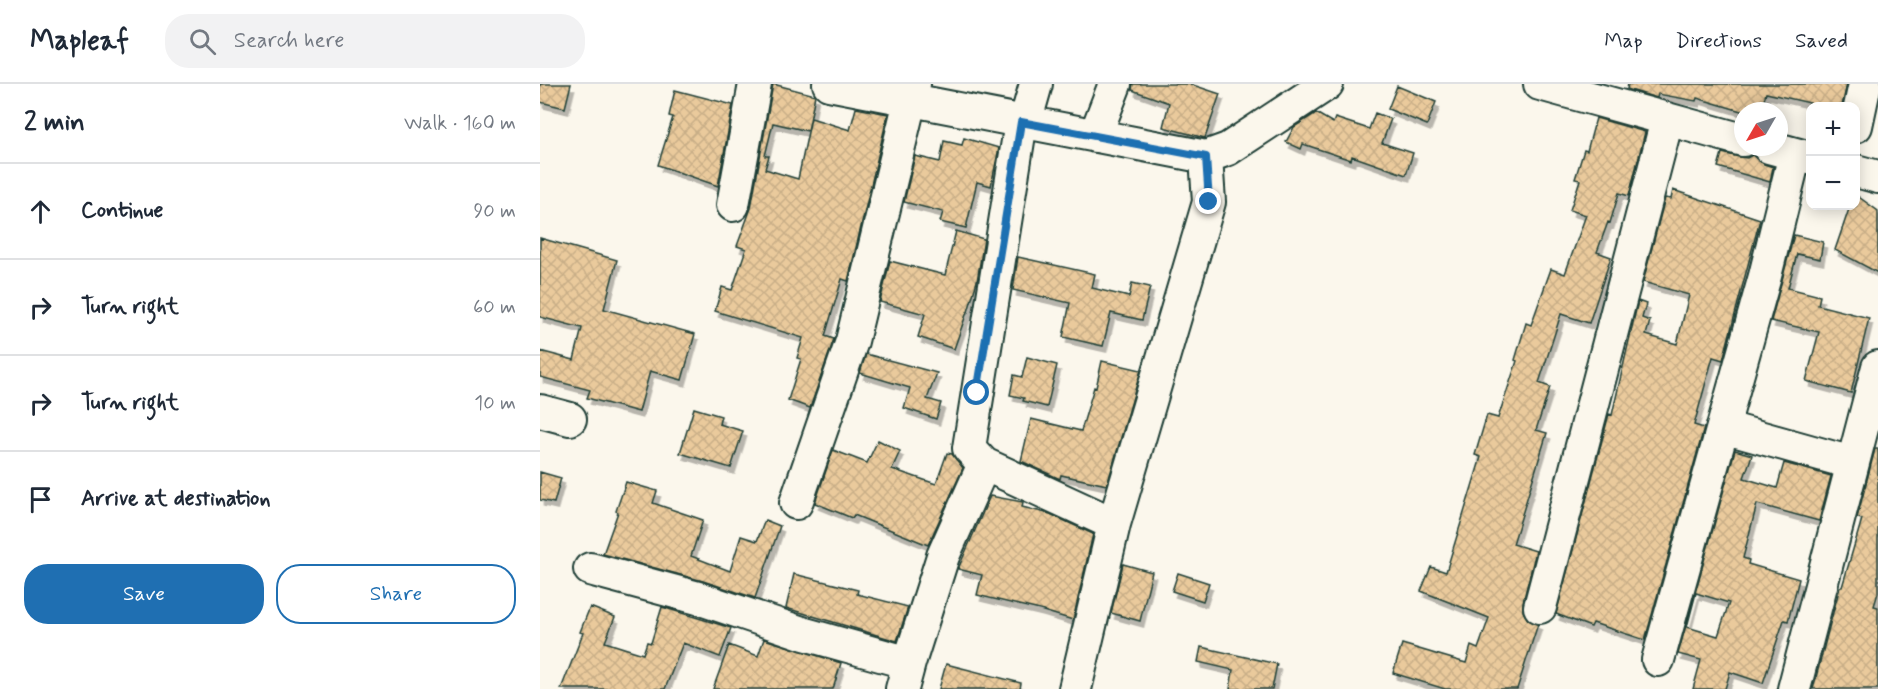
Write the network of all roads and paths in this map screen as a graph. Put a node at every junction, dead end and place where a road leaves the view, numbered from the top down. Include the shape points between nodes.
1 (755, 84) edge
2 (830, 84) edge
3 (1036, 84) edge
4 (1115, 84) edge
5 (1327, 84) edge
6 (1540, 84) edge
7 (1865, 84) edge
8 (912, 92) edge
9 (1619, 94) edge
10 (1860, 107) edge
11 (1667, 120) junction
12 (1023, 122) junction
13 (1095, 136) junction
14 (1734, 138) edge
15 (1791, 153) edge
16 (1206, 157) junction
17 (1860, 172) edge
18 (1878, 177) edge
19 (733, 205) dead end
20 (1878, 367) edge
21 (540, 411) edge
22 (570, 419) dead end
23 (1723, 427) junction
24 (1852, 463) junction
25 (984, 464) junction
26 (796, 503) dead end
27 (1114, 524) junction
28 (590, 569) dead end
29 (1540, 607) dead end
30 (1658, 660) dead end
31 (906, 676) edge
32 (1075, 689) edge
33 (1794, 689) edge

1 - 19 street
2 - 8 street
3 - 12 street
4 - 13 street
5 - 16 street via 1228,149
6 - 9 street
7 - 10 street
8 - 12 street
8 - 26 street via 852,341
9 - 11 street
11 - 14 street
11 - 29 street
12 - 13 street
12 - 25 street via 969,448
13 - 16 street
15 - 23 street via 1765,276
16 - 27 street via 1209,202
17 - 18 street
20 - 24 street
21 - 22 street
23 - 24 street
23 - 30 street
24 - 33 street
25 - 27 street
25 - 31 street via 943,556
27 - 32 street
28 - 31 street via 698,598 805,634

